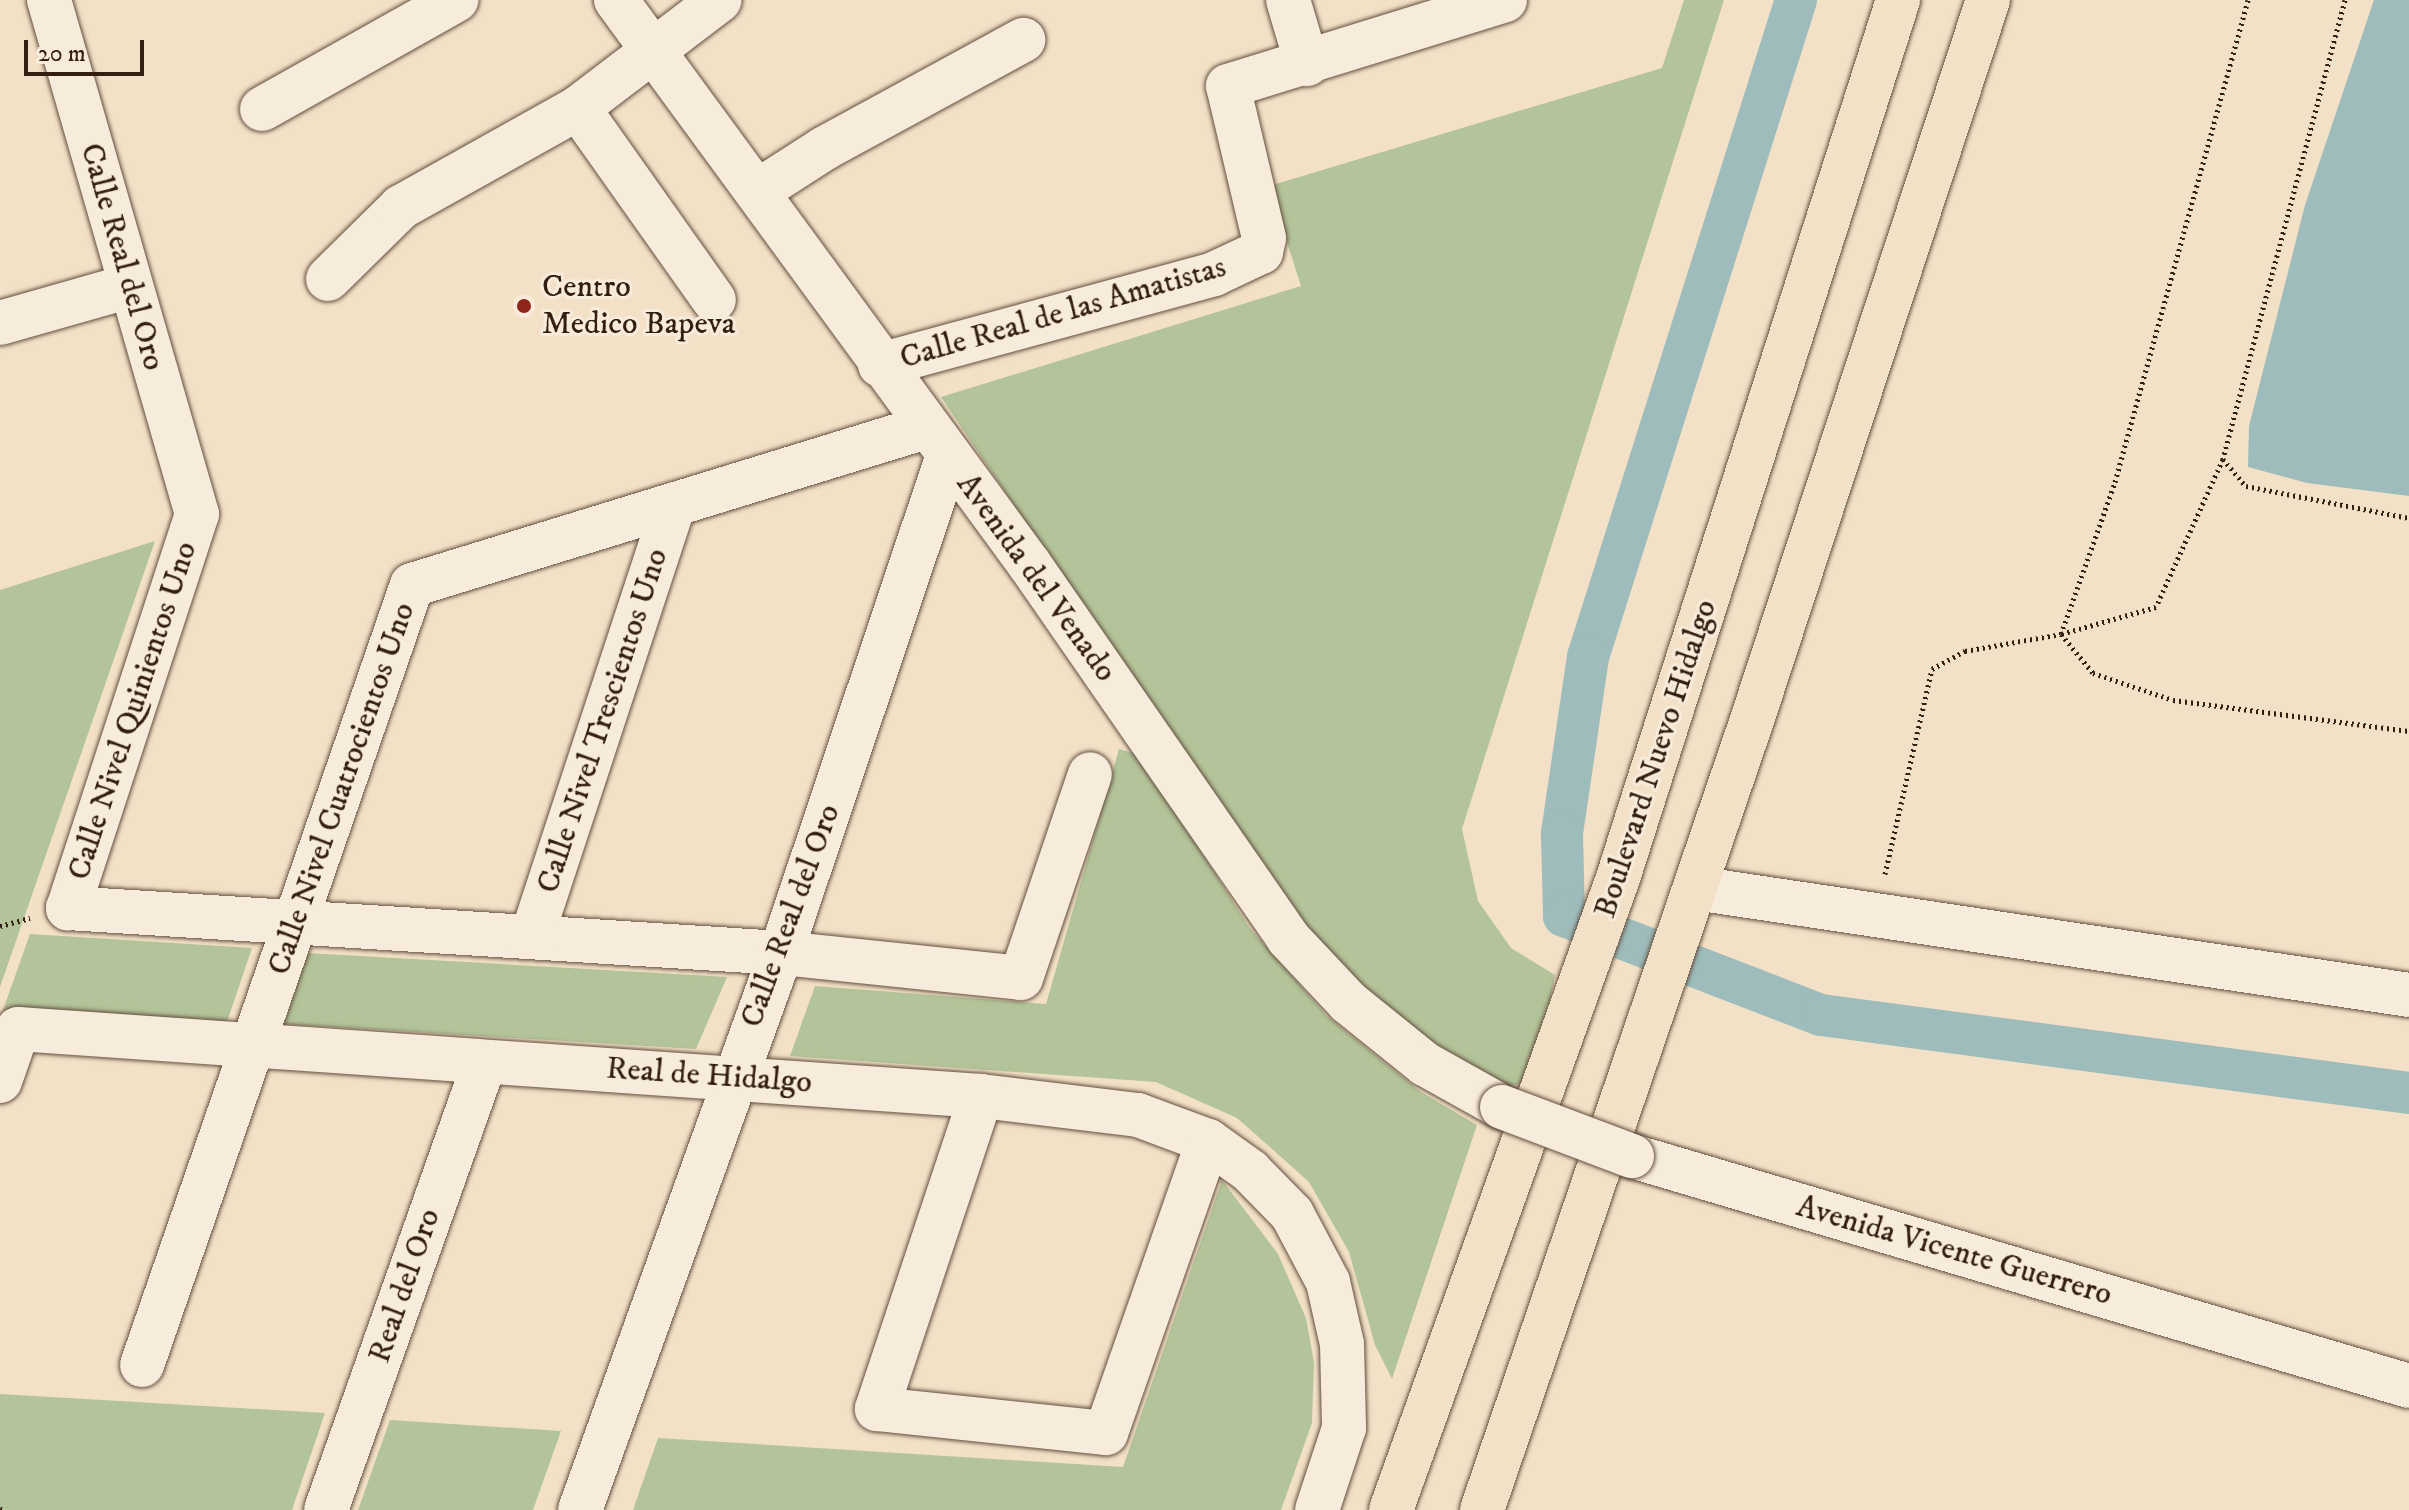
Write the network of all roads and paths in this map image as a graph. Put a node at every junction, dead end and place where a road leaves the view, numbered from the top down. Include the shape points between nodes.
1 (49, 0) edge
2 (456, 0) edge
3 (720, 0) edge
4 (1288, 0) edge
5 (1505, 0) edge
6 (1898, 0) edge
7 (1988, 0) edge
8 (2248, 0) edge
9 (2345, 0) edge
10 (628, 5) edge
11 (1023, 40) dead end
12 (654, 52) junction
13 (1307, 64) junction
14 (578, 108) junction
15 (262, 109) dead end
16 (758, 191) junction
17 (328, 279) dead end
18 (130, 286) junction
19 (714, 300) dead end
20 (0, 323) edge
21 (880, 365) junction
22 (937, 441) junction
23 (2223, 459) junction
24 (673, 507) junction
25 (197, 514) joint
26 (2409, 518) edge
27 (2061, 634) junction
28 (2409, 731) edge
29 (1090, 774) dead end
30 (1695, 888) junction
31 (1875, 915) junction
32 (298, 920) junction
33 (532, 936) junction
34 (781, 953) junction
35 (2409, 995) edge
36 (251, 1049) junction
37 (484, 1063) junction
38 (732, 1077) junction
39 (0, 1081) edge
40 (981, 1096) junction
41 (1502, 1107) joint
42 (1208, 1141) junction
43 (142, 1365) dead end
44 (2409, 1386) edge
45 (326, 1510) edge
46 (580, 1510) edge
47 (1317, 1510) edge
48 (1391, 1510) edge
49 (1482, 1510) edge

1 - 18 street, Calle Real del Oro
2 - 15 street
3 - 12 street
4 - 13 street
5 - 13 street, Calle Real de las Amatistas
6 - 48 main road, Boulevard Nuevo Hidalgo via 1618,878
7 - 30 main road
8 - 27 path via 2115,482
9 - 23 path
10 - 12 street, Avenida del Venado
11 - 16 street via 825,148
12 - 14 street
12 - 16 street, Avenida del Venado
13 - 21 street, Calle Real de las Amatistas via 1228,86 1264,238 1261,252 1214,274
14 - 17 street via 401,207
14 - 19 street
16 - 21 street, Avenida del Venado
18 - 20 street
18 - 25 street, Calle Real del Oro
21 - 22 street, Avenida del Venado
22 - 24 street, Calle Nivel Cuatrocientos Uno
22 - 34 street, Calle Real del Oro
22 - 41 street, Avenida del Venado via 1288,938 1348,1002 1425,1064
23 - 26 path via 2246,486
23 - 27 path via 2156,607
24 - 32 street, Calle Nivel Cuatrocientos Uno via 412,585
24 - 33 street, Calle Nivel Trescientos Uno
25 - 32 street, Calle Nivel Quinientos Uno via 68,908
27 - 28 path via 2093,673 2173,700
27 - 31 path via 1965,651 1932,669
29 - 34 street via 1021,978
30 - 31 street
30 - 49 main road
31 - 35 street
32 - 33 street
32 - 36 street, Calle Nivel Cuatrocientos Uno
33 - 34 street
34 - 38 street, Calle Real del Oro
36 - 37 street, Real de Hidalgo
36 - 39 street, Real de Hidalgo via 18,1029
36 - 43 street, Calle Nivel Cuatrocientos Uno
37 - 38 street, Real de Hidalgo
37 - 45 street, Real del Oro
38 - 40 street, Real de Hidalgo
38 - 46 street, Calle Real del Oro
40 - 42 street, Real de Hidalgo via 1138,1115
40 - 42 street via 877,1409 1106,1433
41 - 44 street, Avenida Vicente Guerrero, bridge via 1632,1156
42 - 47 street, Real de Hidalgo via 1250,1171 1292,1214 1328,1282 1342,1344 1344,1428

